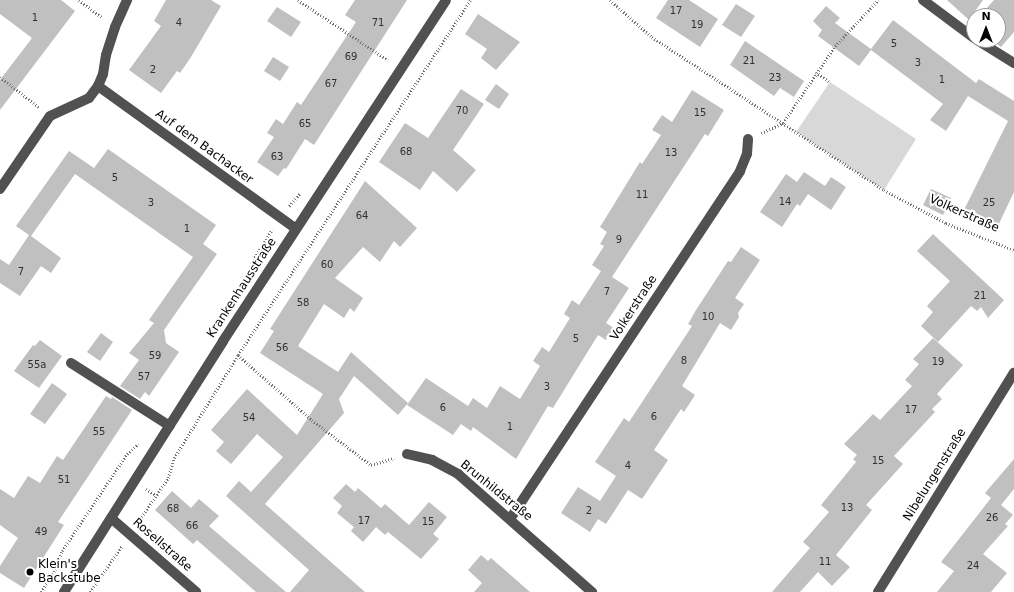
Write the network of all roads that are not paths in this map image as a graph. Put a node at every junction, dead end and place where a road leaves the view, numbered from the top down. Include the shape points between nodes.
1 (127, 0) edge
2 (446, 0) edge
3 (923, 0) edge
4 (966, 32) edge
5 (990, 48) edge
6 (1014, 63) edge
7 (98, 86) junction
8 (748, 139) road end
9 (0, 188) edge
10 (296, 229) junction
11 (71, 363) dead end
12 (1014, 373) edge
13 (170, 426) junction
14 (407, 454) road end
15 (111, 518) junction
16 (510, 519) junction
17 (64, 592) edge
18 (196, 592) edge
19 (592, 592) edge
20 (878, 592) edge

1 - 7 street via 115,28 106,55 104,74
2 - 10 street, Krankenhausstraße
3 - 4 street
5 - 6 street
7 - 9 street via 89,98 50,116
7 - 10 street, Auf dem Bachacker
8 - 16 street, Volkerstraße via 747,154 740,171
10 - 13 street, Krankenhausstraße
11 - 13 street
12 - 20 street, Nibelungenstraße
13 - 15 street, Krankenhausstraße
14 - 16 street, Brunhildstraße via 432,460 458,474
15 - 17 street, Krankenhausstraße
15 - 18 street, Rosellstraße
16 - 19 street, Brunhildstraße

